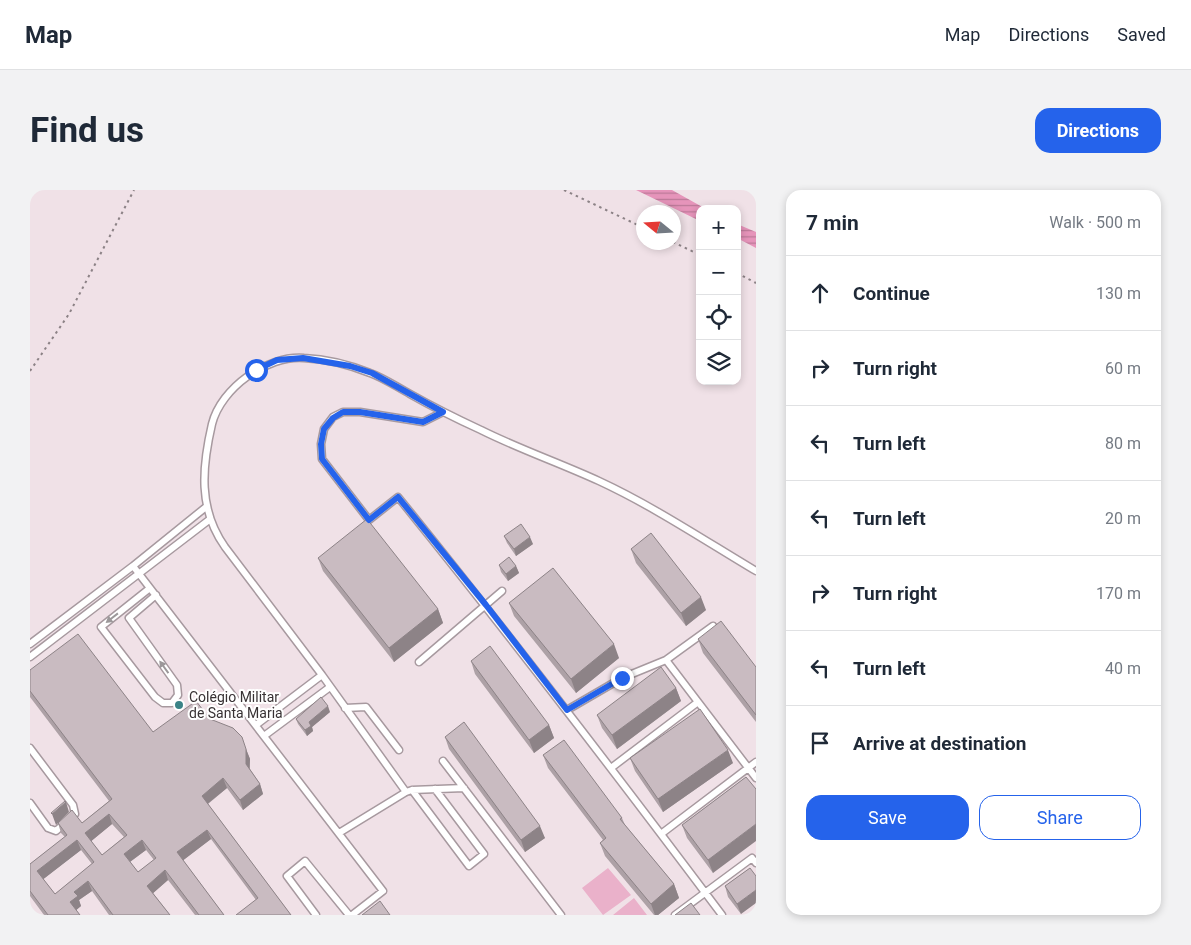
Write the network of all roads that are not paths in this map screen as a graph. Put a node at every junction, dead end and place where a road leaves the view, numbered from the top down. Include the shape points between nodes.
1 (443, 412) junction
2 (206, 507) junction
3 (210, 520) junction
4 (133, 566) junction
5 (756, 571) edge
6 (139, 574) junction
7 (150, 588) junction
8 (502, 592) dead end
9 (156, 595) junction
10 (486, 605) junction
11 (713, 626) edge
12 (30, 644) edge
13 (30, 657) edge
14 (666, 660) junction
15 (419, 662) dead end
16 (322, 675) junction
17 (330, 687) junction
18 (698, 702) junction
19 (345, 708) junction
20 (567, 710) junction
21 (256, 725) junction
22 (264, 736) junction
23 (30, 748) edge
24 (400, 750) dead end
25 (443, 761) dead end
26 (756, 762) edge
27 (611, 768) junction
28 (748, 768) junction
29 (756, 778) edge
30 (464, 788) junction
31 (435, 789) junction
32 (409, 791) junction
33 (30, 803) edge
34 (339, 833) junction
35 (661, 834) junction
36 (756, 862) edge
37 (705, 892) junction
38 (316, 915) edge
39 (350, 915) edge
40 (561, 915) edge
41 (675, 915) edge
42 (722, 915) edge

1 - 2 lane via 372,373 350,366 303,358 277,360 241,382 214,416 206,449
1 - 5 lane via 599,481 662,514
1 - 10 lane via 423,422 343,412 324,429 322,459 369,520 398,497
2 - 3 lane
2 - 4 lane
3 - 6 lane
3 - 16 lane via 224,547
4 - 6 lane
4 - 12 lane
6 - 7 lane
6 - 13 lane
7 - 9 lane
7 -> 9 lane via 101,627 155,697 163,703 172,703 178,695 177,685 129,618
8 - 10 lane
9 - 21 lane
10 - 15 lane
10 - 20 lane
11 - 14 lane
14 - 18 lane
14 - 20 lane via 622,678
16 - 17 lane
16 - 21 lane
17 - 19 lane
17 - 22 lane
18 - 27 lane
18 - 28 lane
19 - 24 lane via 366,707
19 - 32 lane
20 - 27 lane
21 - 22 lane
22 - 34 lane
23 - 33 lane via 73,805 75,814 56,831 48,828
25 - 30 lane
26 - 28 lane
27 - 35 lane
28 - 29 lane
28 - 35 lane
30 - 31 lane
30 - 40 lane
31 - 32 lane
31 - 32 lane via 484,854 469,866
32 - 34 lane
34 - 39 lane via 383,891
35 - 37 lane
36 - 37 lane via 752,858
37 - 41 lane
37 - 42 lane
38 - 39 lane via 287,876 305,861

